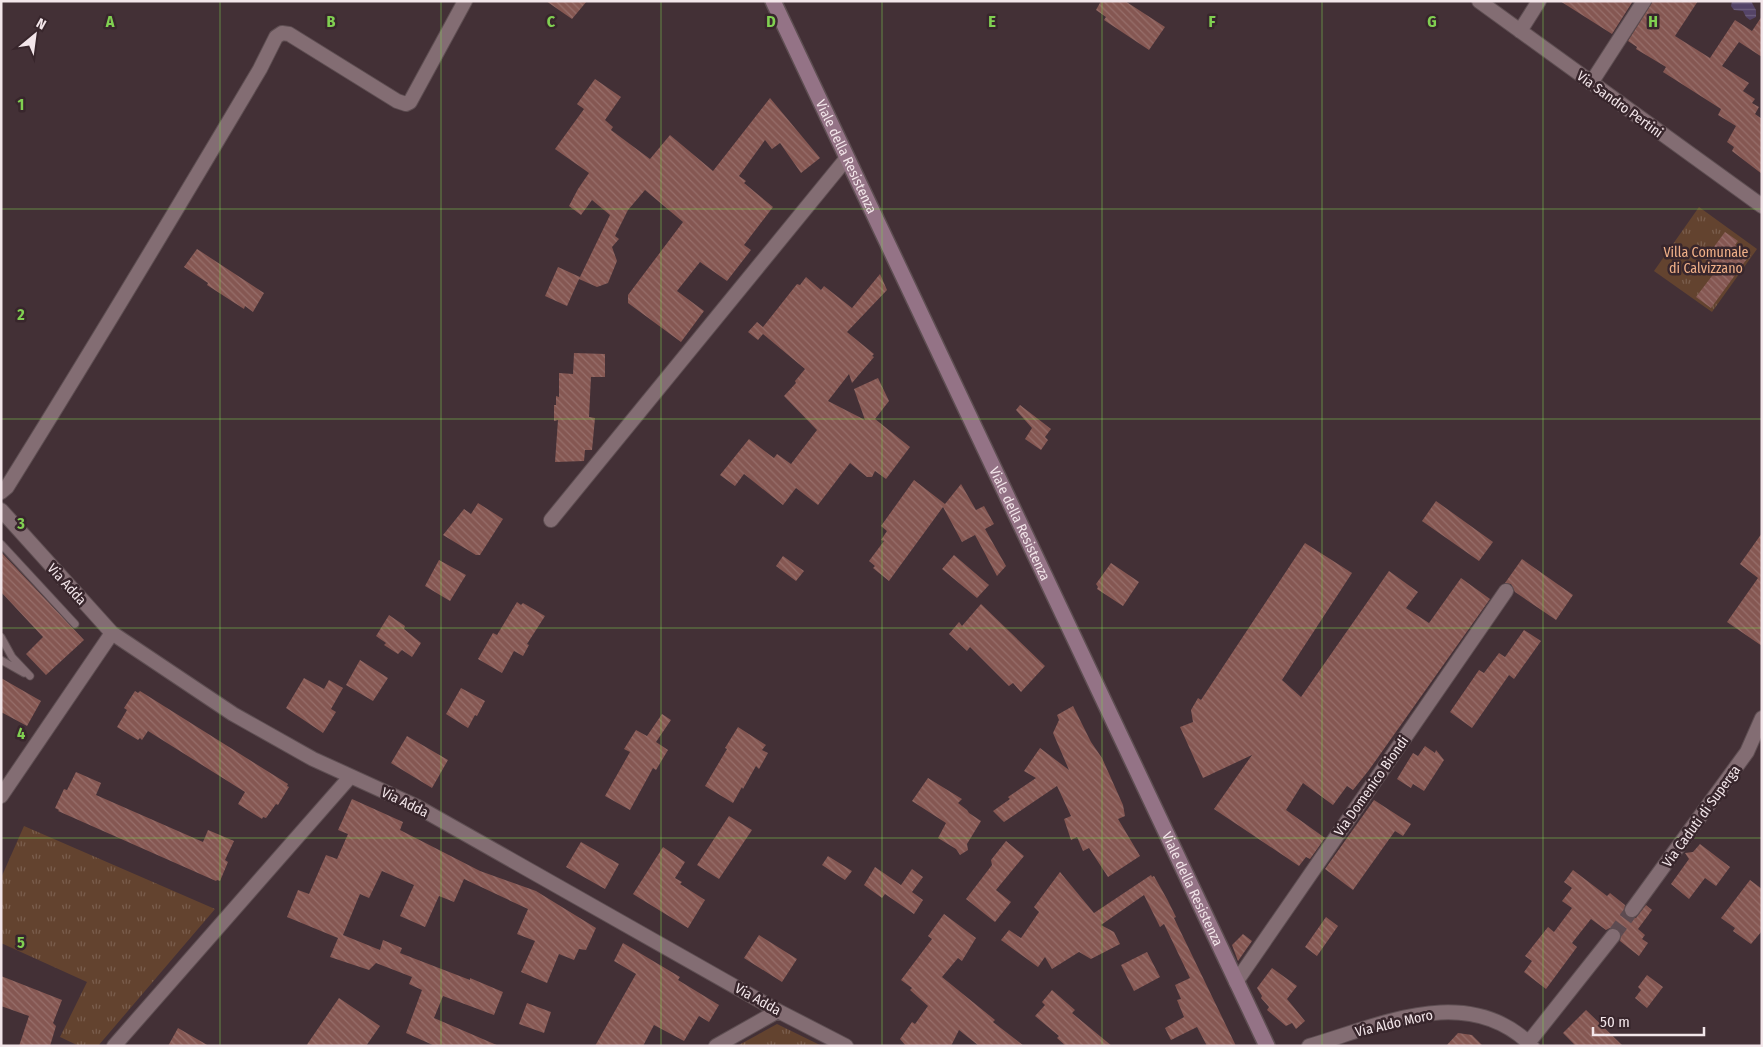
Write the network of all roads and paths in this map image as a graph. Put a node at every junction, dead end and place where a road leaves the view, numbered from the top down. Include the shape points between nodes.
1 (465, 1) edge
2 (773, 1) edge
3 (1479, 1) edge
4 (1539, 1) edge
5 (1644, 1) edge
6 (1520, 31) junction
7 (1592, 83) junction
8 (846, 159) junction
9 (1762, 206) edge
10 (1, 492) edge
11 (1, 510) edge
12 (551, 520) dead end
13 (1, 544) edge
14 (1506, 590) dead end
15 (75, 624) dead end
16 (112, 633) junction
17 (1, 638) edge
18 (1, 660) edge
19 (1762, 718) edge
20 (350, 777) junction
21 (1, 796) edge
22 (1632, 910) tunnel mouth
23 (1613, 936) tunnel mouth
24 (1236, 982) junction
25 (778, 1010) junction
26 (1531, 1044) edge
27 (114, 1046) edge
28 (716, 1046) edge
29 (846, 1046) edge
30 (1267, 1046) edge
31 (1308, 1046) edge

1 - 10 street via 406,104 289,34 282,33 276,37 150,256
2 - 8 main road, Viale della Resistenza
3 - 6 street, Via Sandro Pertini
4 - 6 street
5 - 7 street
6 - 7 street, Via Sandro Pertini
7 - 9 street, Via Sandro Pertini
8 - 12 street
8 - 24 main road, Viale della Resistenza
11 - 16 street, Via Adda
13 - 15 lane
14 - 24 street, Via Domenico Biondi
16 - 20 street, Via Adda via 233,714 313,760
16 - 21 street
17 - 18 lane via 12,657 30,676
19 - 22 street, Via Caduti di Superga via 1748,752
20 - 25 street, Via Adda via 416,806
20 - 27 street
23 - 26 street
24 - 30 main road, Viale della Resistenza
25 - 28 street
25 - 29 street, Via Adda
26 - 31 street, Via Aldo Moro via 1504,1024 1476,1015 1435,1012

